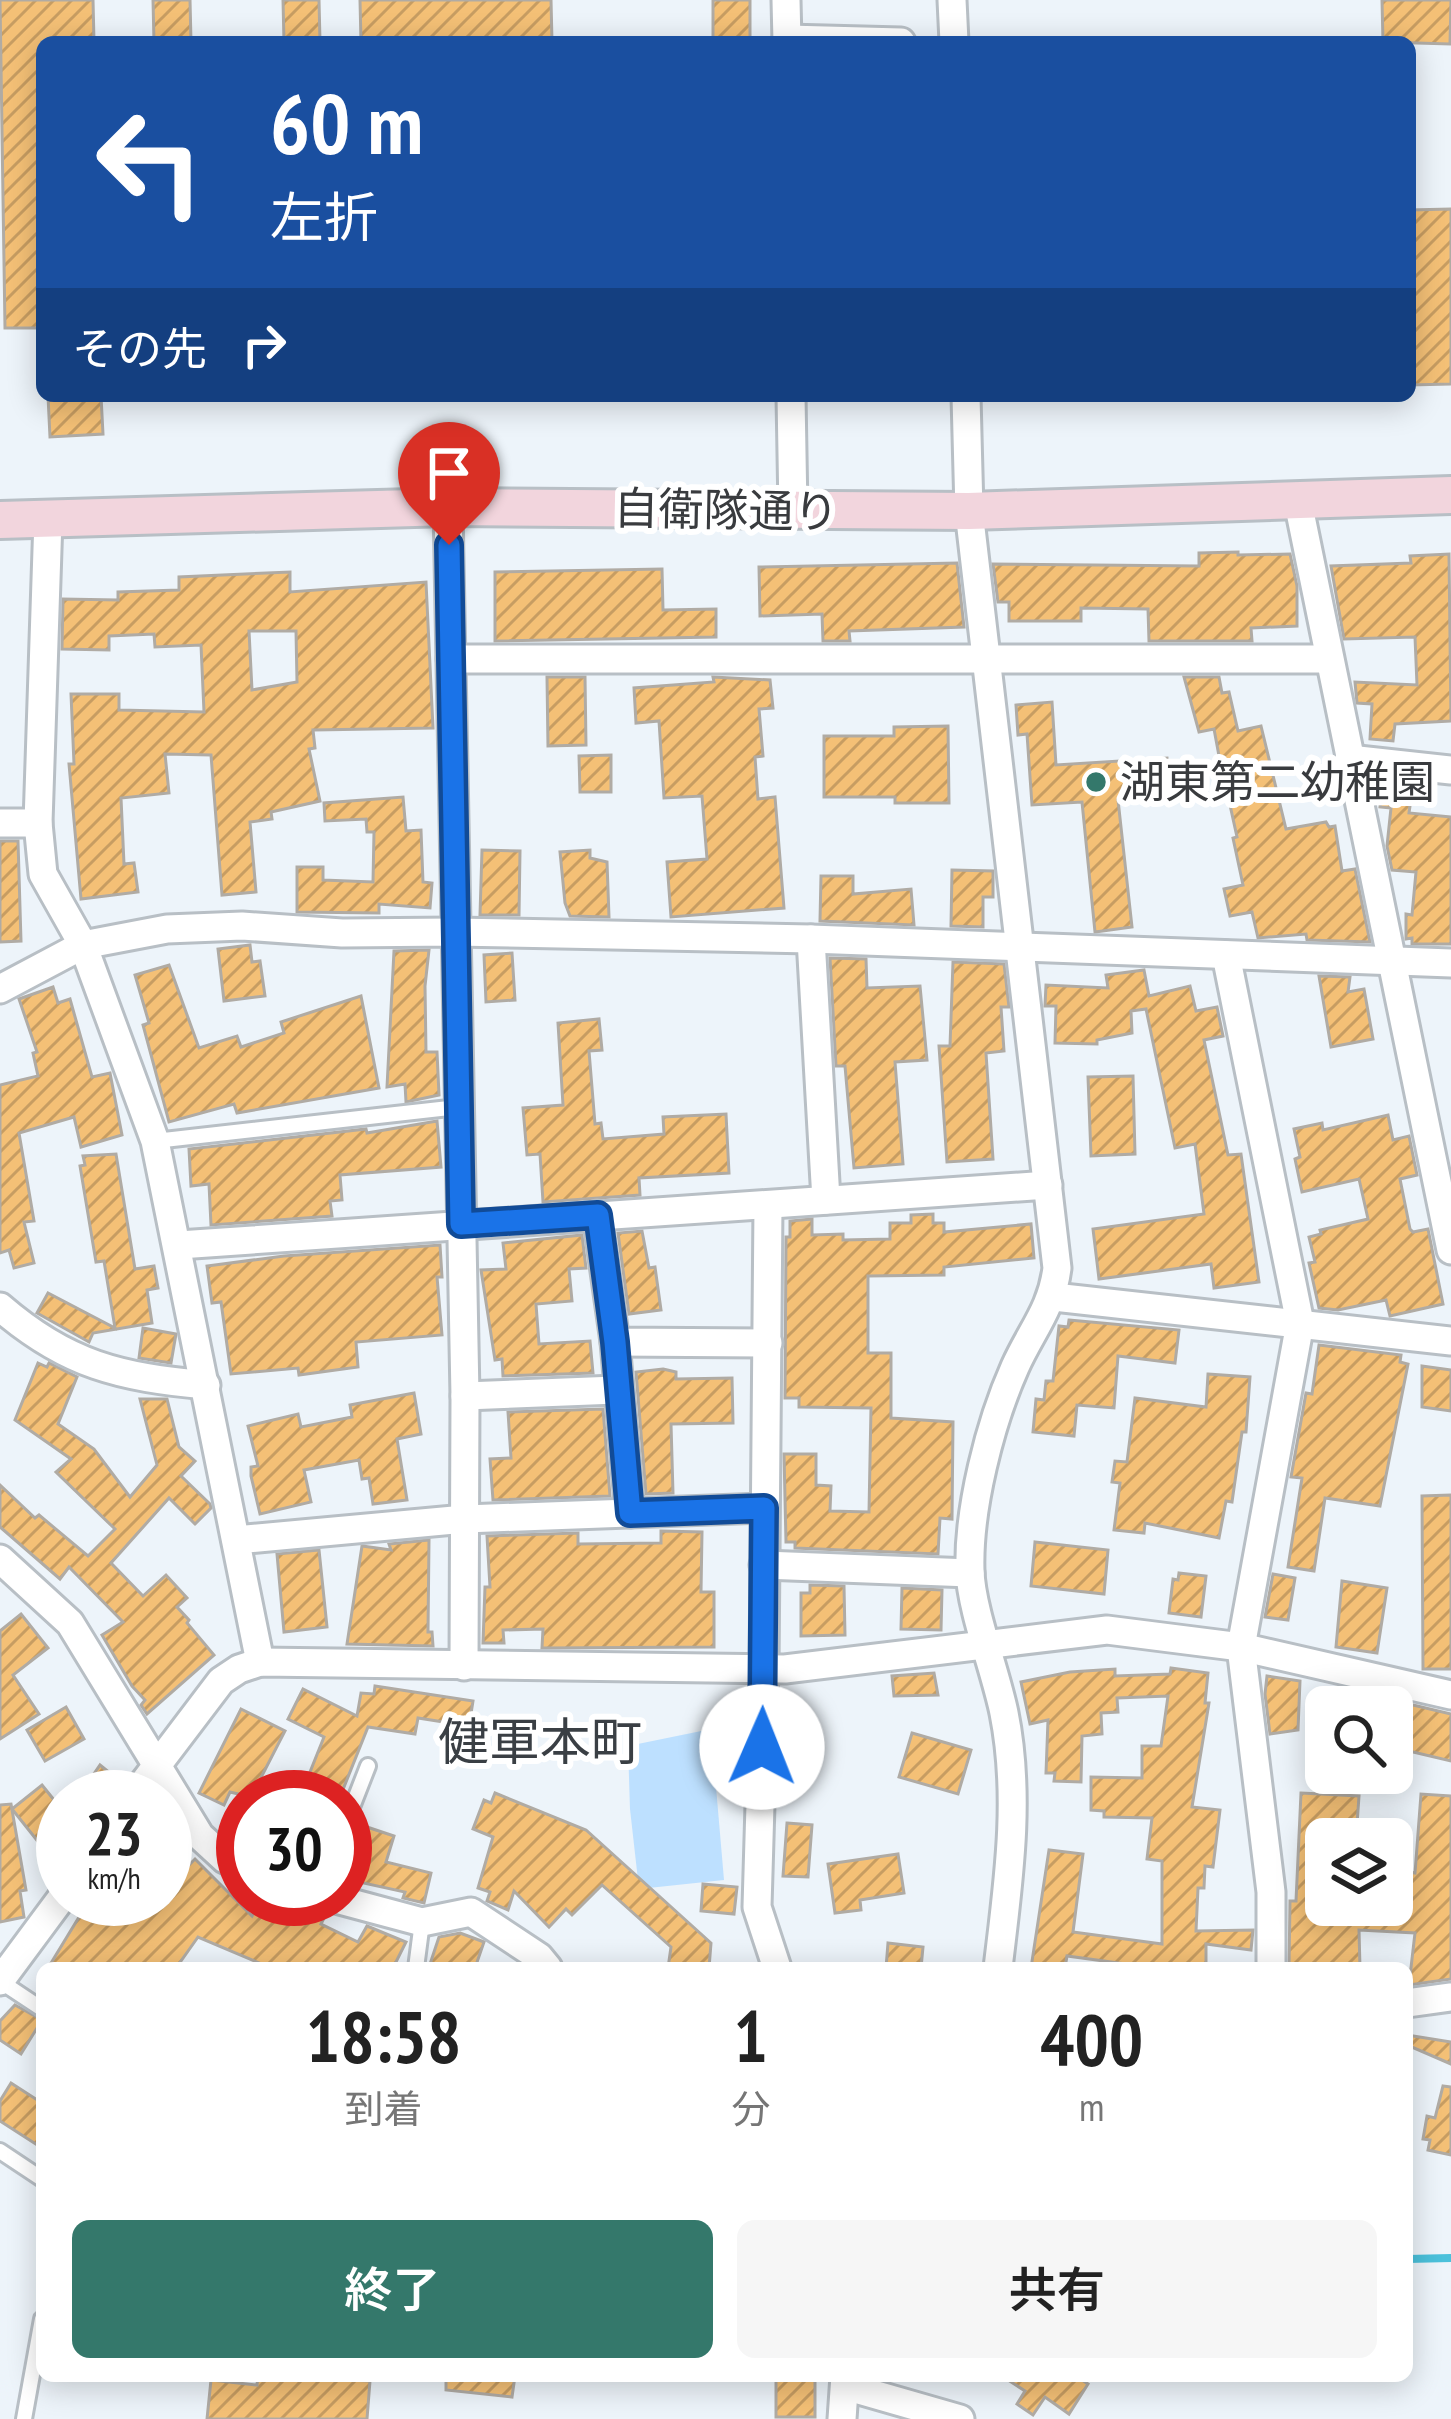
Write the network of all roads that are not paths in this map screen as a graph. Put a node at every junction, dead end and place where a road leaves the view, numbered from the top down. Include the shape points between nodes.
1 (786, 0) edge
2 (952, 0) edge
3 (787, 36) edge
4 (954, 36) edge
5 (791, 402) edge
6 (966, 402) edge
7 (1451, 495) edge
8 (1298, 502) junction
9 (448, 507) junction
10 (793, 511) junction
11 (969, 511) junction
12 (48, 519) junction
13 (0, 520) edge
14 (986, 656) junction
15 (451, 659) junction
16 (1329, 659) junction
17 (1349, 759) junction
18 (1451, 770) edge
19 (0, 823) edge
20 (38, 823) junction
21 (454, 932) junction
22 (811, 940) junction
23 (83, 945) junction
24 (1020, 947) junction
25 (1226, 955) junction
26 (1390, 961) junction
27 (1451, 963) edge
28 (0, 989) edge
29 (458, 1108) junction
30 (155, 1142) junction
31 (1048, 1185) junction
32 (826, 1200) junction
33 (769, 1205) junction
34 (598, 1215) junction
35 (461, 1224) junction
36 (178, 1245) junction
37 (1451, 1250) edge
38 (1054, 1297) junction
39 (0, 1307) edge
40 (1300, 1323) junction
41 (1451, 1341) edge
42 (615, 1342) junction
43 (768, 1343) junction
44 (206, 1385) junction
45 (616, 1390) junction
46 (465, 1396) junction
47 (764, 1508) junction
48 (630, 1513) junction
49 (465, 1520) junction
50 (236, 1540) junction
51 (0, 1559) edge
52 (764, 1565) junction
53 (970, 1573) junction
54 (988, 1644) junction
55 (1241, 1647) junction
56 (260, 1662) junction
57 (464, 1666) junction
58 (764, 1669) junction
59 (1451, 1695) edge
60 (155, 1766) junction
61 (368, 1766) dead end
62 (152, 1770) edge
63 (366, 1770) edge
64 (216, 1851) edge
65 (372, 1909) edge
66 (422, 1922) junction
67 (41, 1926) edge
68 (417, 1962) edge
69 (543, 1962) edge
70 (775, 1962) edge
71 (999, 1962) edge
72 (1271, 1962) edge
73 (0, 1981) edge
74 (1451, 1997) edge
75 (1413, 2002) edge
76 (36, 2005) edge
77 (0, 2151) edge
78 (36, 2175) edge
79 (36, 2352) edge
80 (845, 2382) edge
81 (848, 2382) edge
82 (24, 2419) edge
83 (842, 2419) edge
84 (960, 2419) edge

1 - 3 street
2 - 4 street
5 - 10 street
6 - 11 street
7 - 8 street, 自衛隊通り
8 - 11 street, 自衛隊通り
8 - 16 street
9 - 10 street, 自衛隊通り
9 - 12 street, 自衛隊通り
9 - 15 street
10 - 11 street, 自衛隊通り
11 - 14 street
12 - 13 street, 自衛隊通り
12 - 20 street
14 - 15 street
14 - 16 street
14 - 24 street
15 - 21 street
16 - 17 street
17 - 18 street
17 - 26 street
19 - 20 street
20 - 23 street via 43,874
21 - 22 street
21 - 23 street via 242,926 166,929
21 - 29 street
22 - 24 street
22 - 32 street
23 - 28 street
23 - 30 street
24 - 25 street
24 - 31 street
25 - 26 street
25 - 40 street
26 - 27 street
26 - 37 street
29 - 30 lane
29 - 35 street
30 - 36 street
31 - 32 street
31 - 38 street
32 - 33 street
33 - 34 street
33 - 43 street
34 - 35 street
34 - 42 street
35 - 36 street
35 - 46 street
36 - 44 street
38 - 40 street
38 - 53 street via 989,1428
39 - 44 street via 78,1358 134,1378
40 - 41 street
40 - 55 street
42 - 43 street
42 - 45 street
43 - 47 street
44 - 50 street
45 - 46 street
45 - 48 street
46 - 49 street
47 - 48 street
47 - 52 street
48 - 49 street
49 - 50 street
49 - 57 street
50 - 56 street
51 - 60 street via 70,1622
52 - 53 street
52 - 58 street
53 - 54 street
54 - 55 street via 1107,1630
54 - 58 street
54 - 71 street via 1011,1791
55 - 59 street
55 - 72 street
56 - 57 street
56 - 60 street via 221,1681
57 - 58 street
58 - 70 street via 757,1907
60 - 62 street
60 - 64 street
61 - 63 lane
65 - 66 street
66 - 68 lane
66 - 69 street via 471,1912
67 - 73 street
73 - 76 lane
74 - 75 street
77 - 78 lane
79 - 82 lane
80 - 83 street
81 - 84 street

